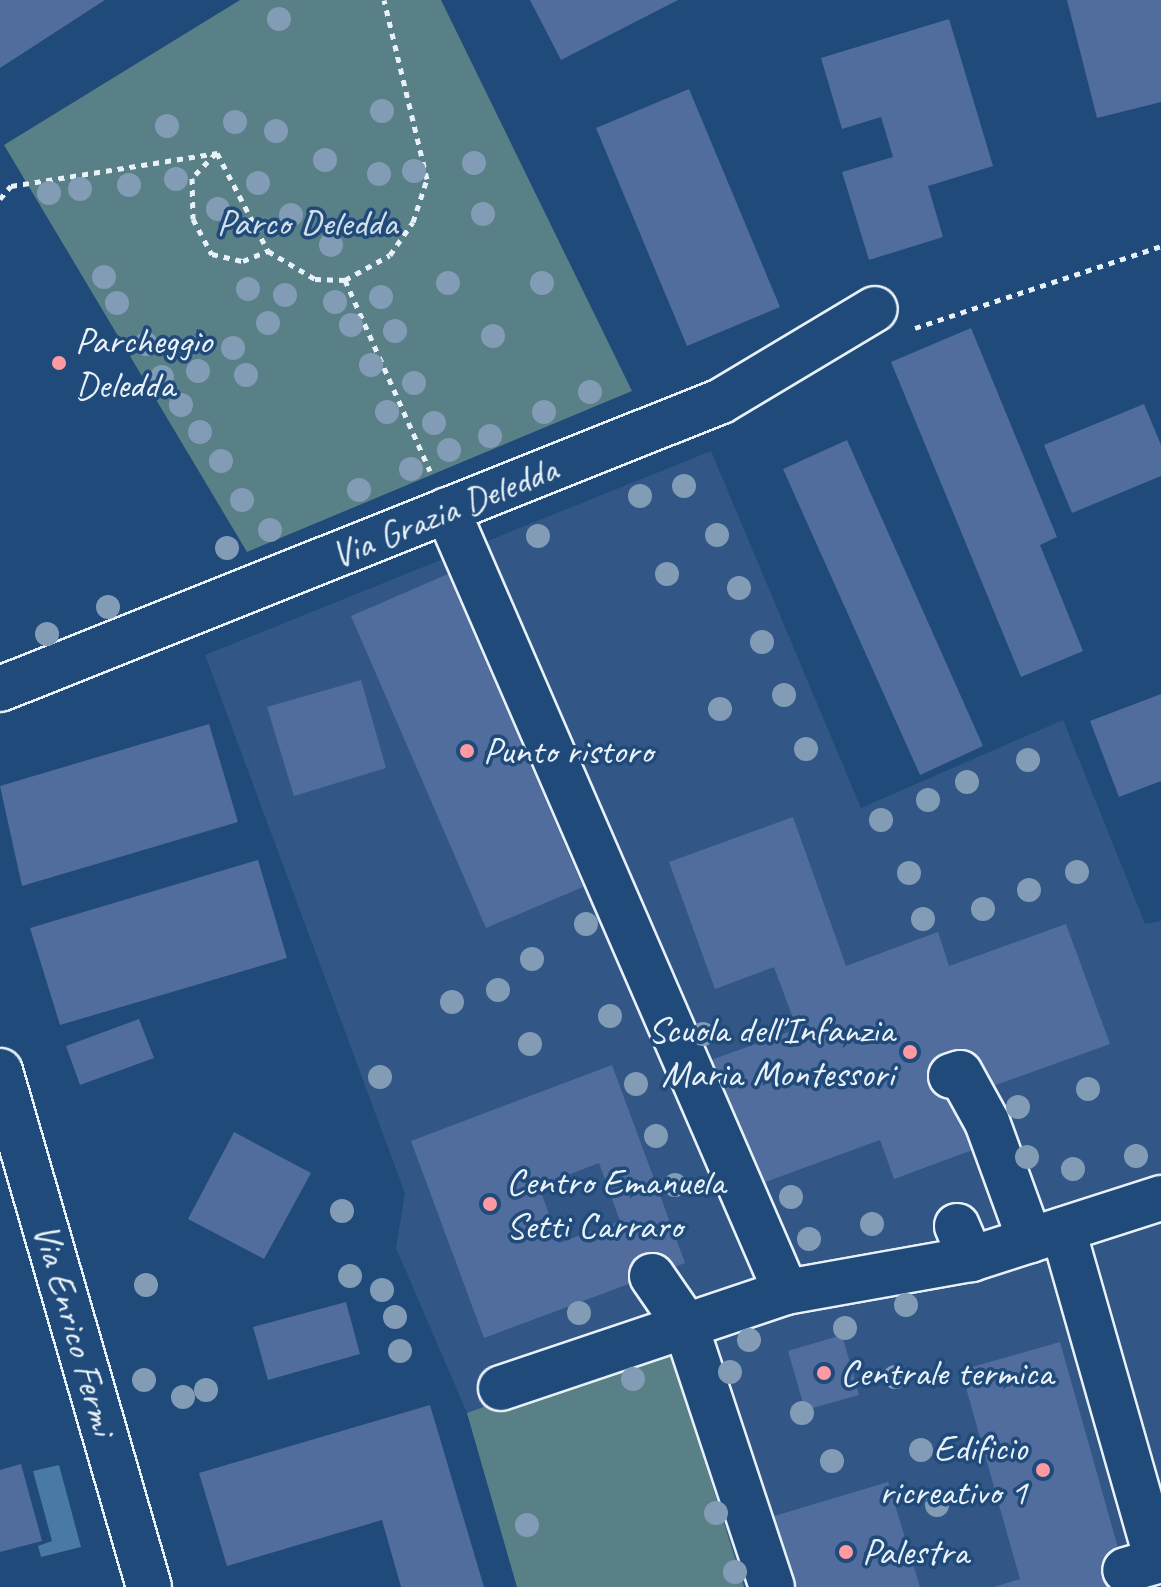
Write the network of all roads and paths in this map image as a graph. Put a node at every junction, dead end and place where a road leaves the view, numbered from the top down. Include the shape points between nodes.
1 (384, 0) edge
2 (217, 153) junction
3 (0, 199) edge
4 (268, 251) junction
5 (345, 280) junction
6 (875, 309) dead end
7 (447, 510) junction
8 (0, 689) edge
9 (0, 1071) edge
10 (951, 1076) dead end
11 (1161, 1198) edge
12 (1046, 1235) junction
13 (652, 1276) dead end
14 (786, 1292) junction
15 (685, 1324) junction
16 (501, 1388) dead end
17 (1125, 1570) dead end
18 (149, 1587) edge
19 (772, 1587) edge

1 - 5 path via 427,179 413,222 390,255
2 - 3 path via 11,186
2 - 4 path
2 - 4 path via 192,178 199,230 212,254 243,261
4 - 5 path via 315,279
5 - 7 path
6 - 7 street, Via Grazia Deledda via 721,401
7 - 8 street, Via Grazia Deledda
7 - 14 street
9 - 18 street, Via Enrico Fermi
10 - 12 street via 960,1073
11 - 12 street
12 - 14 street via 964,1242
12 - 17 street via 1157,1561
13 - 15 street
14 - 15 street
15 - 16 street
15 - 19 street

